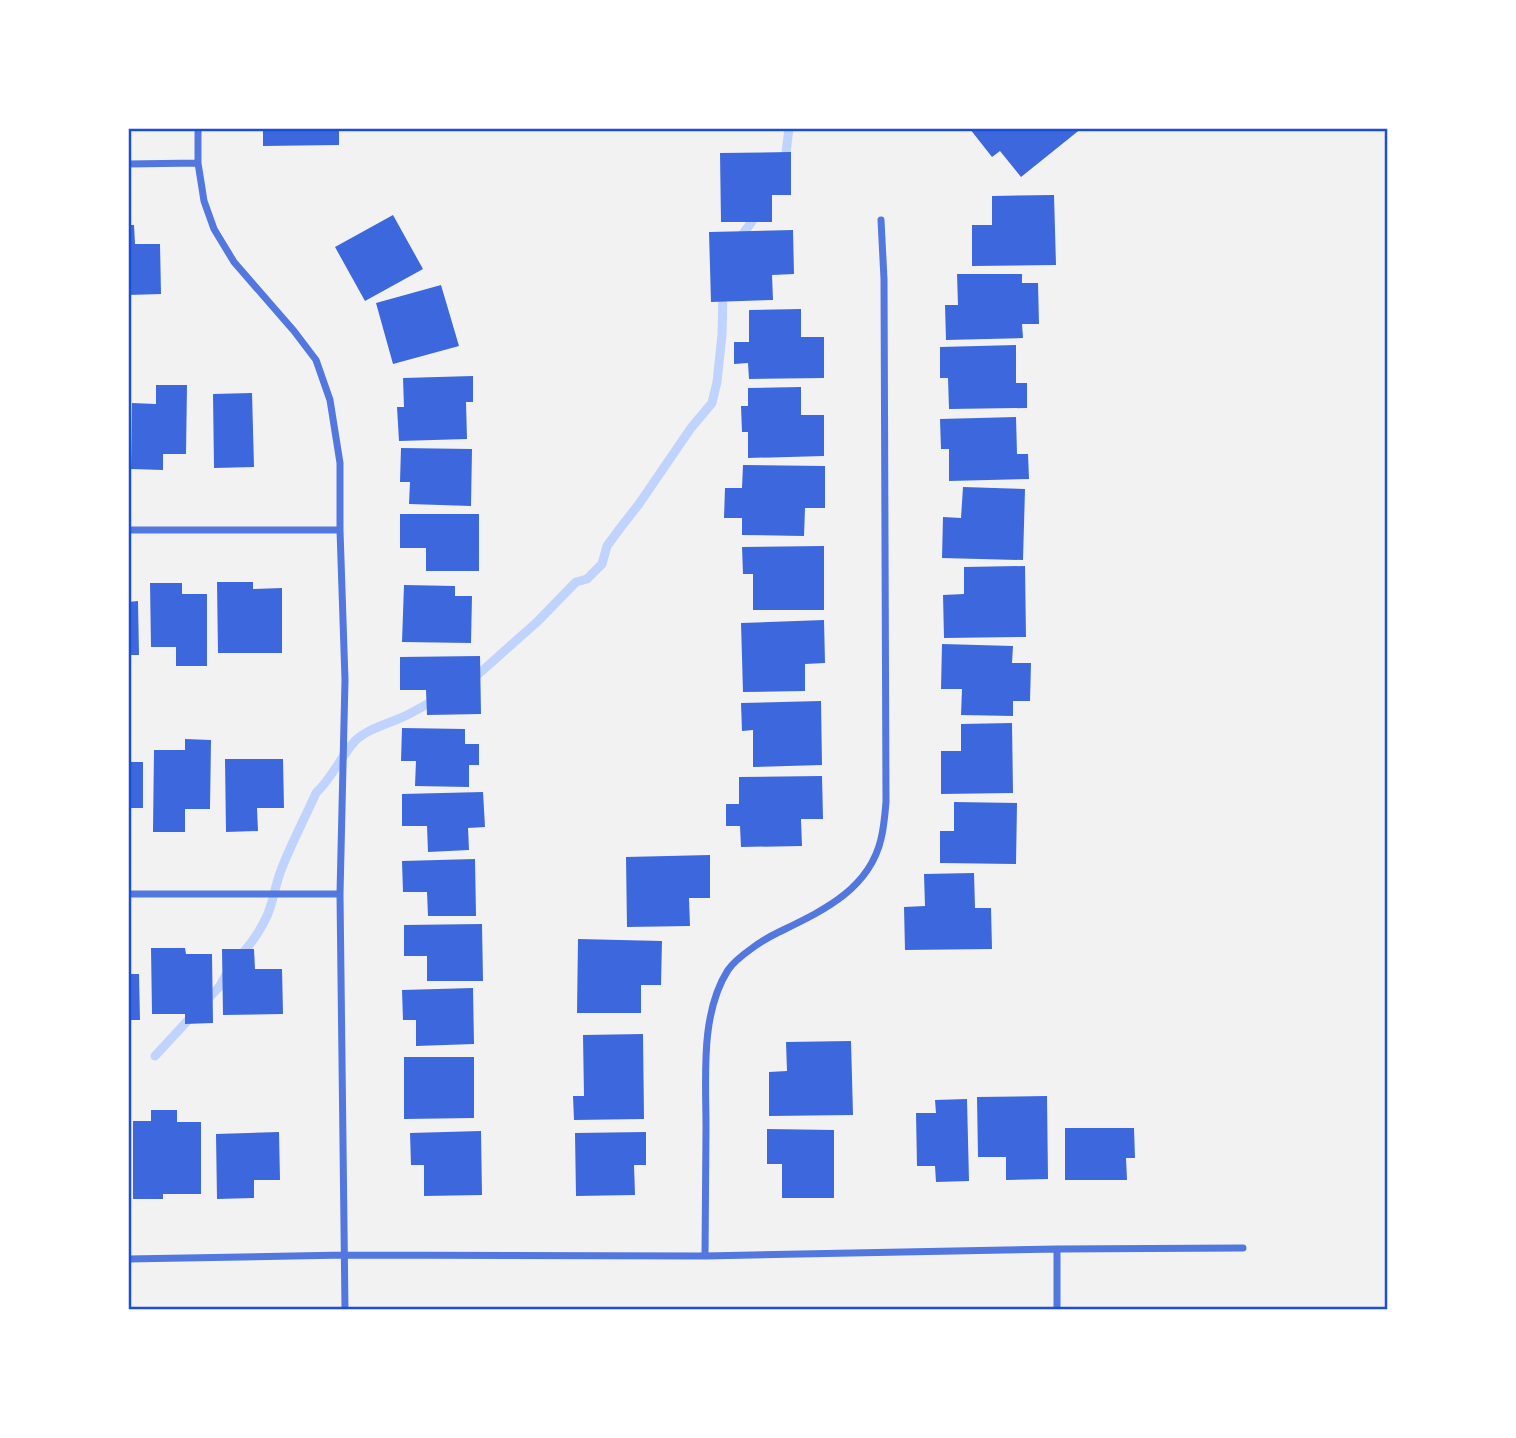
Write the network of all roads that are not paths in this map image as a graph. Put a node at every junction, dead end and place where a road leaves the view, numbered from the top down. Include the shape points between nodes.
1 (198, 128) edge
2 (198, 163) junction
3 (128, 164) edge
4 (881, 220) dead end
5 (128, 530) edge
6 (340, 530) junction
7 (128, 894) edge
8 (340, 894) junction
9 (1243, 1248) dead end
10 (1057, 1249) junction
11 (345, 1255) junction
12 (705, 1256) junction
13 (128, 1259) edge
14 (345, 1310) edge
15 (1057, 1310) edge

1 - 2 street
2 - 3 street
2 - 6 street via 214,229 234,262 316,360 330,400 340,463
4 - 12 street via 886,802 881,840 872,864 854,888 829,907 762,940 729,968 716,993 706,1063
5 - 6 street
6 - 8 street via 345,680
7 - 8 street
8 - 11 street
9 - 10 street
10 - 12 street
10 - 15 street
11 - 12 street
11 - 13 street
11 - 14 street

